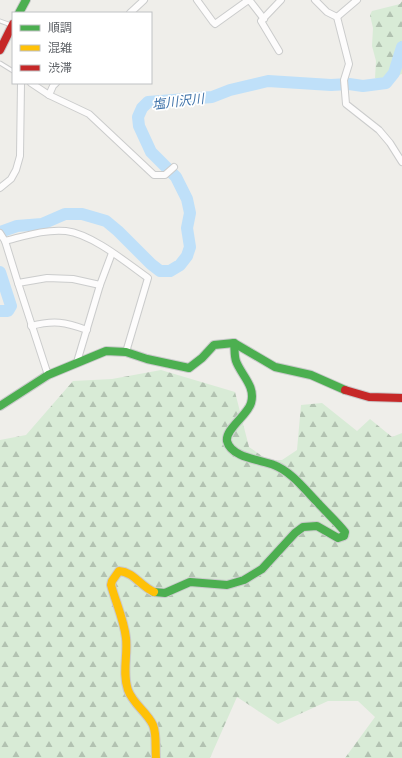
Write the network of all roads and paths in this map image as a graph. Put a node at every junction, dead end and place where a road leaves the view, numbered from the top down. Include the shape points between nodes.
1 (26, 0) edge
2 (144, 0) edge
3 (197, 0) edge
4 (281, 0) edge
5 (315, 0) edge
6 (357, 0) edge
7 (20, 12) edge
8 (131, 12) edge
9 (337, 17) junction
10 (264, 19) junction
11 (0, 21) edge
12 (12, 25) edge
13 (12, 27) edge
14 (0, 50) edge
15 (279, 51) dead end
16 (0, 63) edge
17 (12, 70) edge
18 (20, 84) edge
19 (33, 84) edge
20 (55, 84) edge
21 (49, 95) junction
22 (402, 162) edge
23 (174, 167) dead end
24 (0, 188) edge
25 (0, 233) edge
26 (5, 241) junction
27 (112, 253) junction
28 (18, 283) junction
29 (100, 285) junction
30 (31, 326) junction
31 (87, 330) junction
32 (234, 343) junction
33 (126, 352) junction
34 (77, 362) junction
35 (48, 375) junction
36 (402, 398) edge
37 (0, 406) edge
38 (156, 758) edge

1 - 7 street
2 - 8 street
3 - 10 street via 216,24 247,1
4 - 10 street
5 - 9 street via 327,12
6 - 9 street
9 - 22 street via 349,64 344,80 346,104 379,130
10 - 15 street via 261,21
11 - 12 lane
13 - 14 street
16 - 17 lane
18 - 24 street via 20,156 11,179
19 - 21 street
20 - 21 street
21 - 23 street via 89,114 154,175 165,175
25 - 26 street
26 - 27 street via 43,232 66,231 79,234
26 - 28 street
27 - 29 street
27 - 33 street via 148,278
28 - 29 street via 47,278 73,279
28 - 30 street
29 - 31 street
30 - 31 street via 48,322 69,324
30 - 35 street
31 - 34 street
32 - 33 street via 214,345 189,368
32 - 36 street via 275,367 311,375 340,389 369,397
32 - 38 street via 236,362 246,378 251,397 247,411 229,434 227,441 230,447 243,456 275,466 292,476 345,532 344,536 338,538 315,526 305,526 292,535 261,570 232,584 189,582 162,594 147,589 125,570 119,571 111,585 126,636 128,689 152,724 156,734
33 - 34 street via 106,351
34 - 35 street
35 - 37 street

